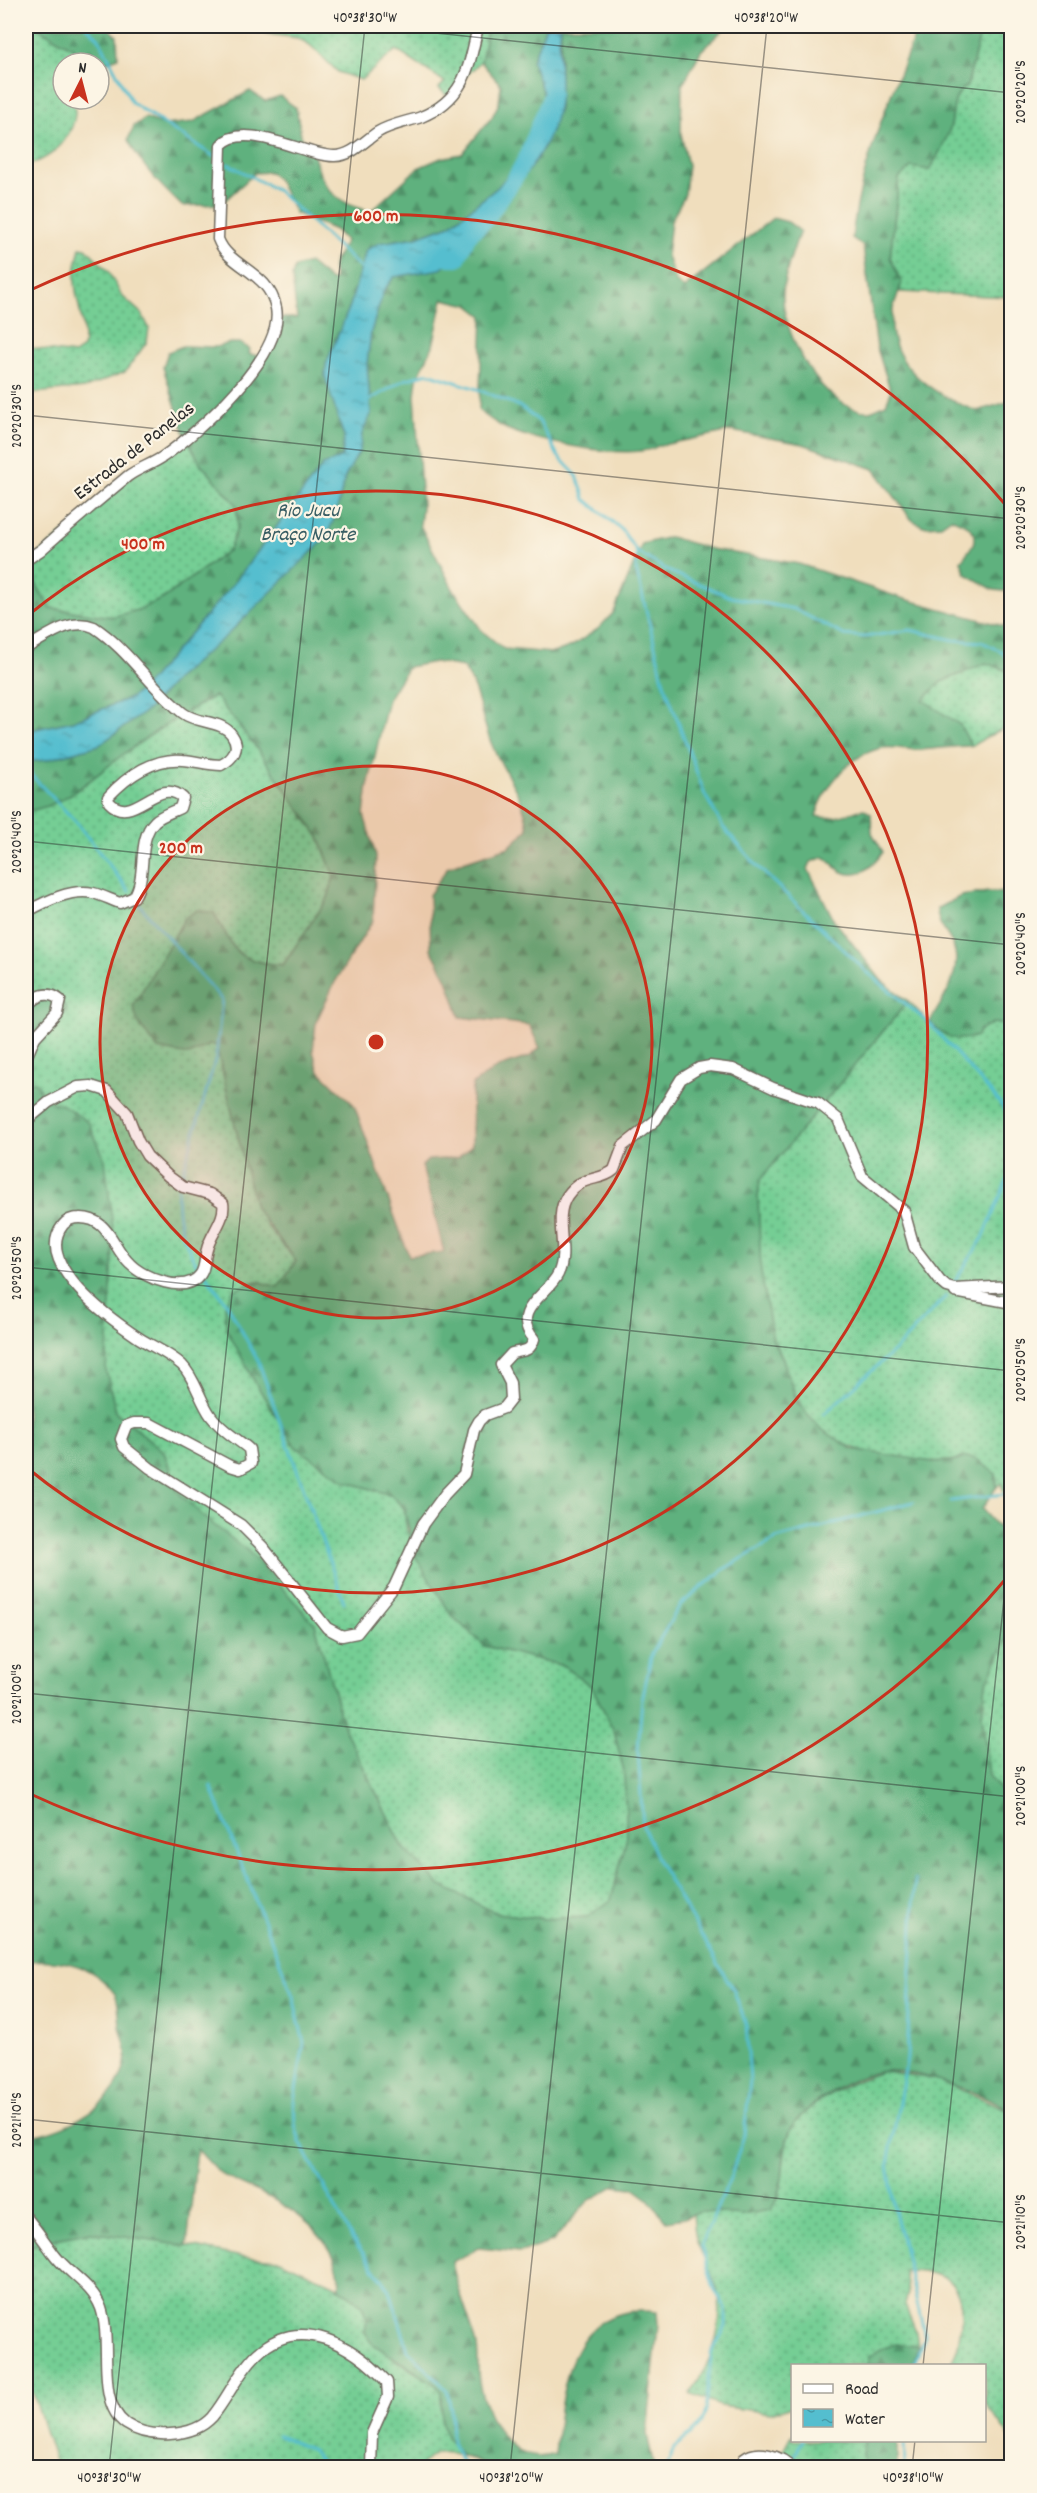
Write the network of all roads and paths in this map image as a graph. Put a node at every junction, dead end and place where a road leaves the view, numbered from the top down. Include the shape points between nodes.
1 (478, 26) edge
2 (26, 560) edge
3 (26, 648) edge
4 (26, 912) edge
5 (26, 1007) edge
6 (26, 1058) edge
7 (26, 1121) edge
8 (1011, 1286) edge
9 (947, 1287) junction
10 (1011, 1303) edge
11 (26, 2217) edge
12 (371, 2468) edge
13 (741, 2468) edge
14 (792, 2468) edge

1 - 2 street, Estrada de Panelas via 466,76 451,96 431,112 378,132 347,154 324,155 250,137 228,138 221,145 218,239 224,250 271,292 277,319 266,349 243,384 175,448 130,475
3 - 4 street via 72,623 84,623 102,632 192,719 226,729 235,741 234,755 221,765 166,759 124,781 108,797 116,808 129,810 162,792 183,798 180,808 150,826 141,881 134,897 120,903 94,893 69,894
5 - 6 street via 45,994 60,1000 57,1013 35,1037
7 - 9 street via 49,1102 78,1087 107,1091 127,1113 138,1141 161,1170 183,1187 210,1194 223,1203 205,1266 199,1277 181,1284 158,1280 136,1270 110,1233 91,1219 73,1218 65,1222 57,1238 56,1252 65,1273 97,1307 183,1366 219,1426 249,1449 251,1463 240,1469 230,1466 149,1423 126,1426 121,1439 124,1447 150,1468 241,1525 327,1628 342,1636 357,1633 394,1587 423,1524 464,1474 479,1421 504,1408 511,1399 510,1383 501,1365 512,1353 527,1351 532,1346 527,1313 558,1274 562,1260 561,1221 567,1196 587,1178 614,1170 623,1146 656,1120 671,1091 690,1073 710,1066 733,1069 773,1088 818,1102 843,1127 862,1176 904,1211 914,1247
8 - 9 street
9 - 10 street via 958,1294
11 - 12 street via 100,2306 105,2324 107,2395 117,2416 128,2425 155,2434 199,2427 210,2419 255,2356 270,2343 283,2336 316,2337 360,2356 387,2382 388,2397 372,2433
13 - 14 street via 744,2459 754,2454 782,2460

